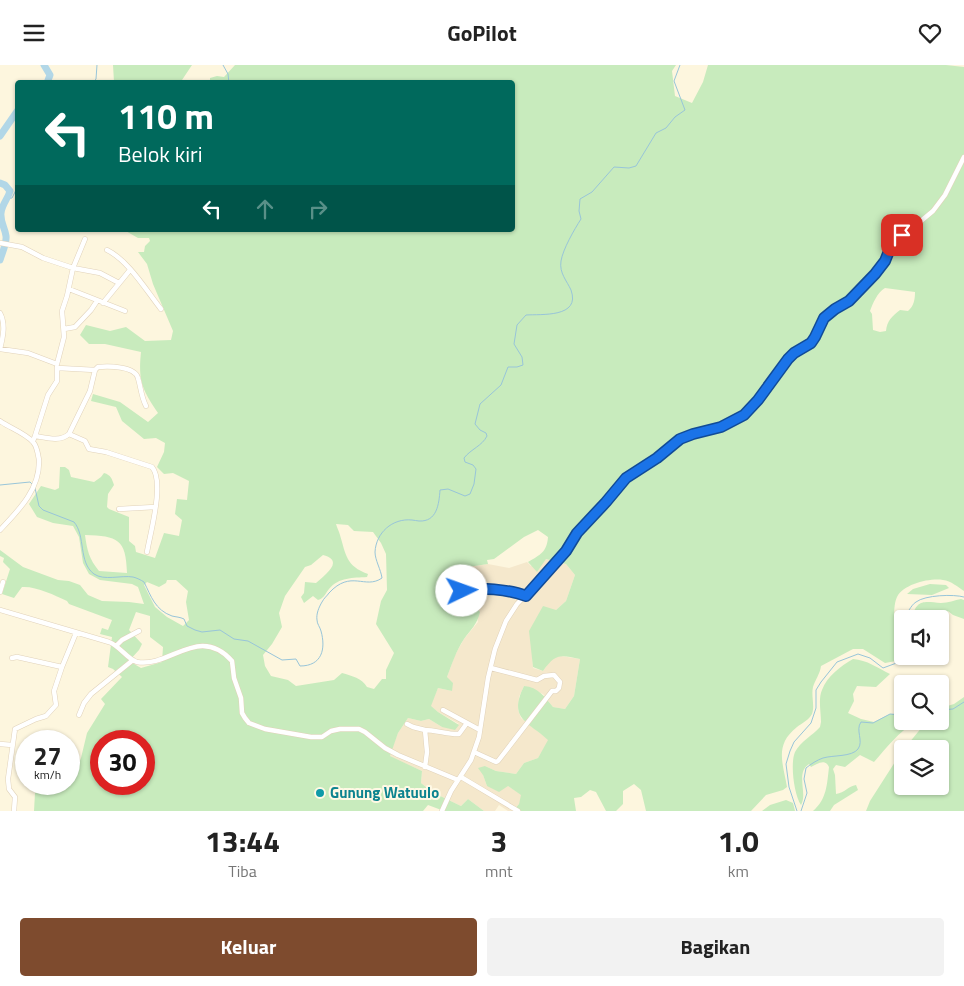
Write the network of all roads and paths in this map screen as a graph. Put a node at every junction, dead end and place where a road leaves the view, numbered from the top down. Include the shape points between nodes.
1 (964, 157) edge
2 (85, 239) dead end
3 (0, 243) edge
4 (107, 249) dead end
5 (73, 267) junction
6 (130, 269) junction
7 (119, 283) junction
8 (69, 289) junction
9 (97, 301) junction
10 (103, 303) junction
11 (161, 309) dead end
12 (125, 311) dead end
13 (0, 313) edge
14 (64, 329) junction
15 (0, 349) edge
16 (57, 366) junction
17 (95, 370) junction
18 (146, 406) dead end
19 (0, 421) edge
20 (69, 434) junction
21 (35, 436) junction
22 (33, 441) junction
23 (155, 507) junction
24 (119, 509) dead end
25 (0, 530) edge
26 (147, 553) dead end
27 (3, 582) dead end
28 (0, 592) edge
29 (526, 596) junction
30 (462, 597) dead end
31 (0, 610) edge
32 (139, 631) dead end
33 (76, 633) junction
34 (116, 645) junction
35 (12, 658) dead end
36 (133, 661) junction
37 (62, 667) junction
38 (491, 668) junction
39 (443, 710) dead end
40 (79, 715) dead end
41 (466, 723) junction
42 (407, 724) dead end
43 (425, 730) junction
44 (480, 730) junction
45 (0, 744) edge
46 (12, 745) junction
47 (474, 751) junction
48 (425, 767) junction
49 (459, 778) junction
50 (14, 811) edge
51 (442, 811) edge
52 (518, 811) edge

1 - 29 street via 933,211 891,246 885,261 849,301 824,318 815,337 788,359 749,411 721,427 680,439 628,476
2 - 5 street
3 - 5 street via 22,247 43,258
4 - 6 street
5 - 7 street via 100,273
5 - 8 street
6 - 7 street
6 - 11 street
7 - 10 street
8 - 9 street
8 - 14 street via 62,311
9 - 10 street
9 - 14 street via 75,327
10 - 12 street
13 - 15 street via 4,329
14 - 16 street
15 - 16 street via 28,353
16 - 17 street
16 - 21 street via 57,381 48,395
17 - 18 street via 109,366 134,372
17 - 20 street via 90,391
19 - 22 street
20 - 21 street via 56,439
20 - 23 street via 85,441 89,449 152,467 157,476
21 - 22 street
22 - 25 street via 38,457 36,482 25,501
23 - 24 street
23 - 26 street
27 - 28 street
29 - 30 street via 480,589 463,590
29 - 38 street via 506,621
31 - 33 street
32 - 34 street
33 - 34 street
33 - 37 street
34 - 36 street
35 - 37 street
36 - 40 street via 91,694
36 - 48 street via 150,661 194,647 215,647 232,661 242,713 250,723 311,737 322,737 340,729 359,729 385,748
37 - 46 street via 54,691 56,705 46,717 15,729
38 - 44 street
38 - 47 street via 537,679 554,675 560,682 559,688 552,691 498,761
39 - 41 street
41 - 43 street via 459,734 454,735
41 - 44 street
42 - 43 street
43 - 48 street
44 - 47 street
45 - 46 street
46 - 50 street via 8,779 9,789 15,797
47 - 49 street
48 - 49 street
49 - 51 street
49 - 52 street

